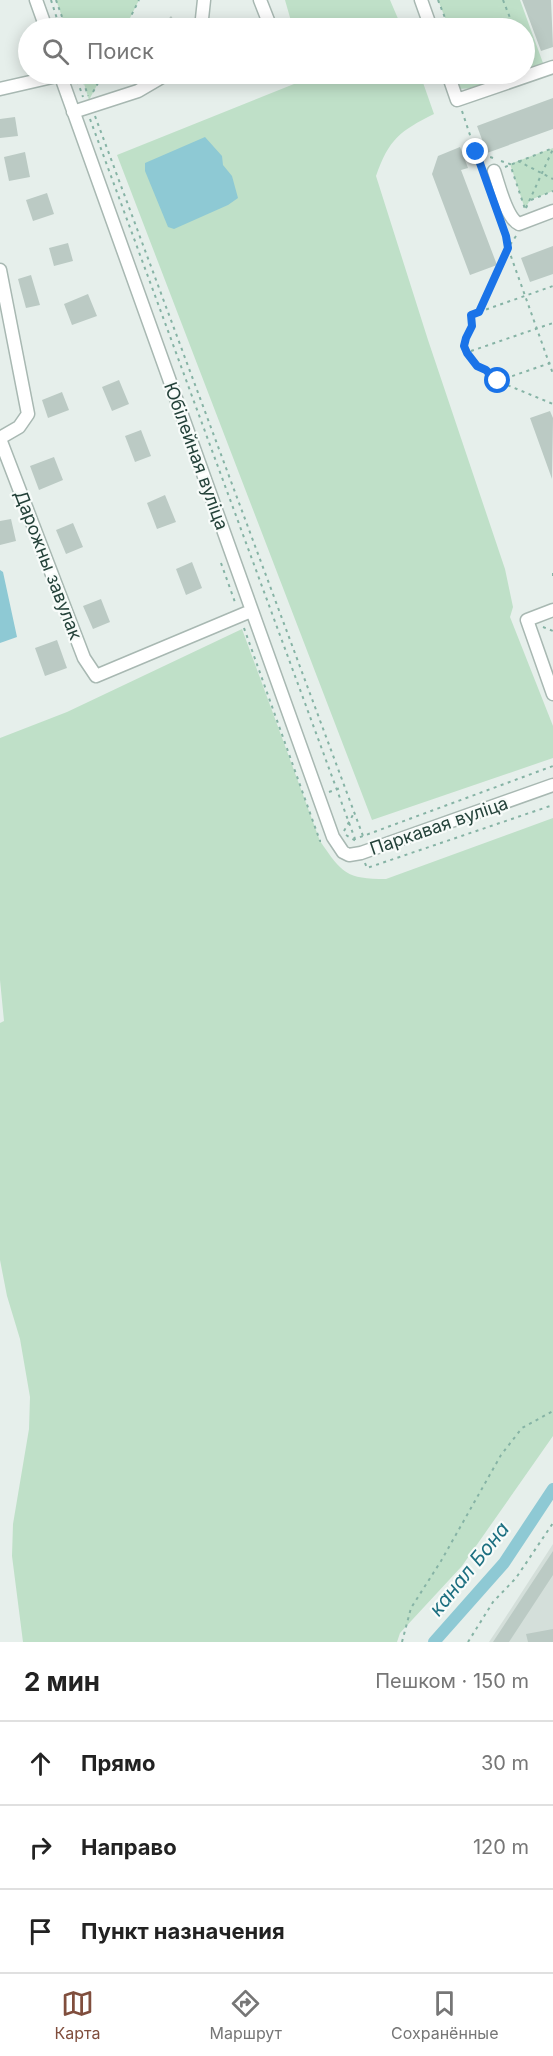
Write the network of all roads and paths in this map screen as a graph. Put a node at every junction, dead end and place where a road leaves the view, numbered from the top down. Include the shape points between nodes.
1 (36, 0) edge
2 (51, 0) edge
3 (56, 0) edge
4 (140, 0) edge
5 (204, 0) edge
6 (260, 0) edge
7 (421, 0) edge
8 (438, 0) edge
9 (503, 0) edge
10 (42, 18) edge
11 (57, 18) edge
12 (62, 18) edge
13 (130, 18) edge
14 (202, 18) edge
15 (267, 18) edge
16 (427, 18) edge
17 (445, 18) edge
18 (510, 18) edge
19 (553, 67) edge
20 (535, 73) edge
21 (20, 84) edge
22 (63, 84) edge
23 (79, 84) edge
24 (84, 84) edge
25 (98, 84) edge
26 (150, 84) edge
27 (452, 84) edge
28 (504, 84) edge
29 (0, 89) edge
30 (458, 100) junction
31 (89, 107) junction
32 (73, 112) junction
33 (553, 148) edge
34 (518, 161) junction
35 (510, 164) junction
36 (494, 171) junction
37 (542, 174) junction
38 (553, 179) edge
39 (553, 191) edge
40 (530, 200) junction
41 (525, 209) junction
42 (553, 212) edge
43 (522, 223) junction
44 (503, 226) dead end
45 (508, 248) junction
46 (0, 270) edge
47 (553, 286) edge
48 (525, 296) junction
49 (479, 312) junction
50 (553, 323) edge
51 (537, 329) junction
52 (471, 351) dead end
53 (551, 362) edge
54 (553, 374) edge
55 (498, 381) junction
56 (553, 404) edge
57 (0, 439) edge
58 (553, 610) edge
59 (251, 611) junction
60 (541, 626) dead end
61 (553, 631) edge
62 (553, 694) edge
63 (553, 766) edge
64 (553, 785) edge
65 (343, 787) junction
66 (336, 789) junction
67 (318, 796) junction
68 (553, 805) edge
69 (354, 813) junction
70 (349, 822) junction
71 (338, 835) junction
72 (363, 836) junction
73 (365, 861) dead end
74 (553, 1411) edge
75 (553, 1523) edge
76 (402, 1642) edge
77 (468, 1642) edge

1 - 10 street
2 - 11 path
3 - 12 path
4 - 13 path
5 - 14 street
6 - 15 street
7 - 16 street
8 - 17 path
9 - 18 path
19 - 20 street
21 - 29 street, Юбілейная вуліца
22 - 32 street, Юбілейная вуліца
23 - 31 path
24 - 25 path via 89,100
26 - 31 street
27 - 30 street
28 - 30 street
30 - 36 path via 484,175
31 - 32 street
31 - 65 path
31 - 66 path
32 - 59 street, Юбілейная вуліца
33 - 34 path
33 - 37 path
34 - 35 path
34 - 37 path
35 - 36 path
35 - 41 path
36 - 43 street via 509,213 514,221
37 - 38 path
37 - 40 path
39 - 40 path
40 - 41 path
41 - 43 path
42 - 43 street
43 - 45 path
44 - 45 path
45 - 48 path
45 - 49 path
46 - 57 street, Дарожны завулак via 28,414 19,427
47 - 48 path
48 - 49 path
48 - 51 path
49 - 55 path via 471,315 472,326 464,346 471,361
50 - 51 path
51 - 52 path
51 - 53 path
53 - 54 path
53 - 55 path
55 - 56 path
57 - 59 street, Дарожны завулак via 84,658 96,676
58 - 62 street via 527,620
59 - 67 street, Юбілейная вуліца
60 - 61 path
63 - 72 path
64 - 71 street, Паркавая вуліца via 361,853 343,852
65 - 66 path
65 - 69 path
66 - 67 path
66 - 70 path
67 - 71 street, Юбілейная вуліца
68 - 73 path via 367,868
69 - 70 path
69 - 72 path
70 - 71 path
70 - 72 path via 355,839
74 - 76 path via 522,1428 501,1455 411,1608
75 - 77 path

